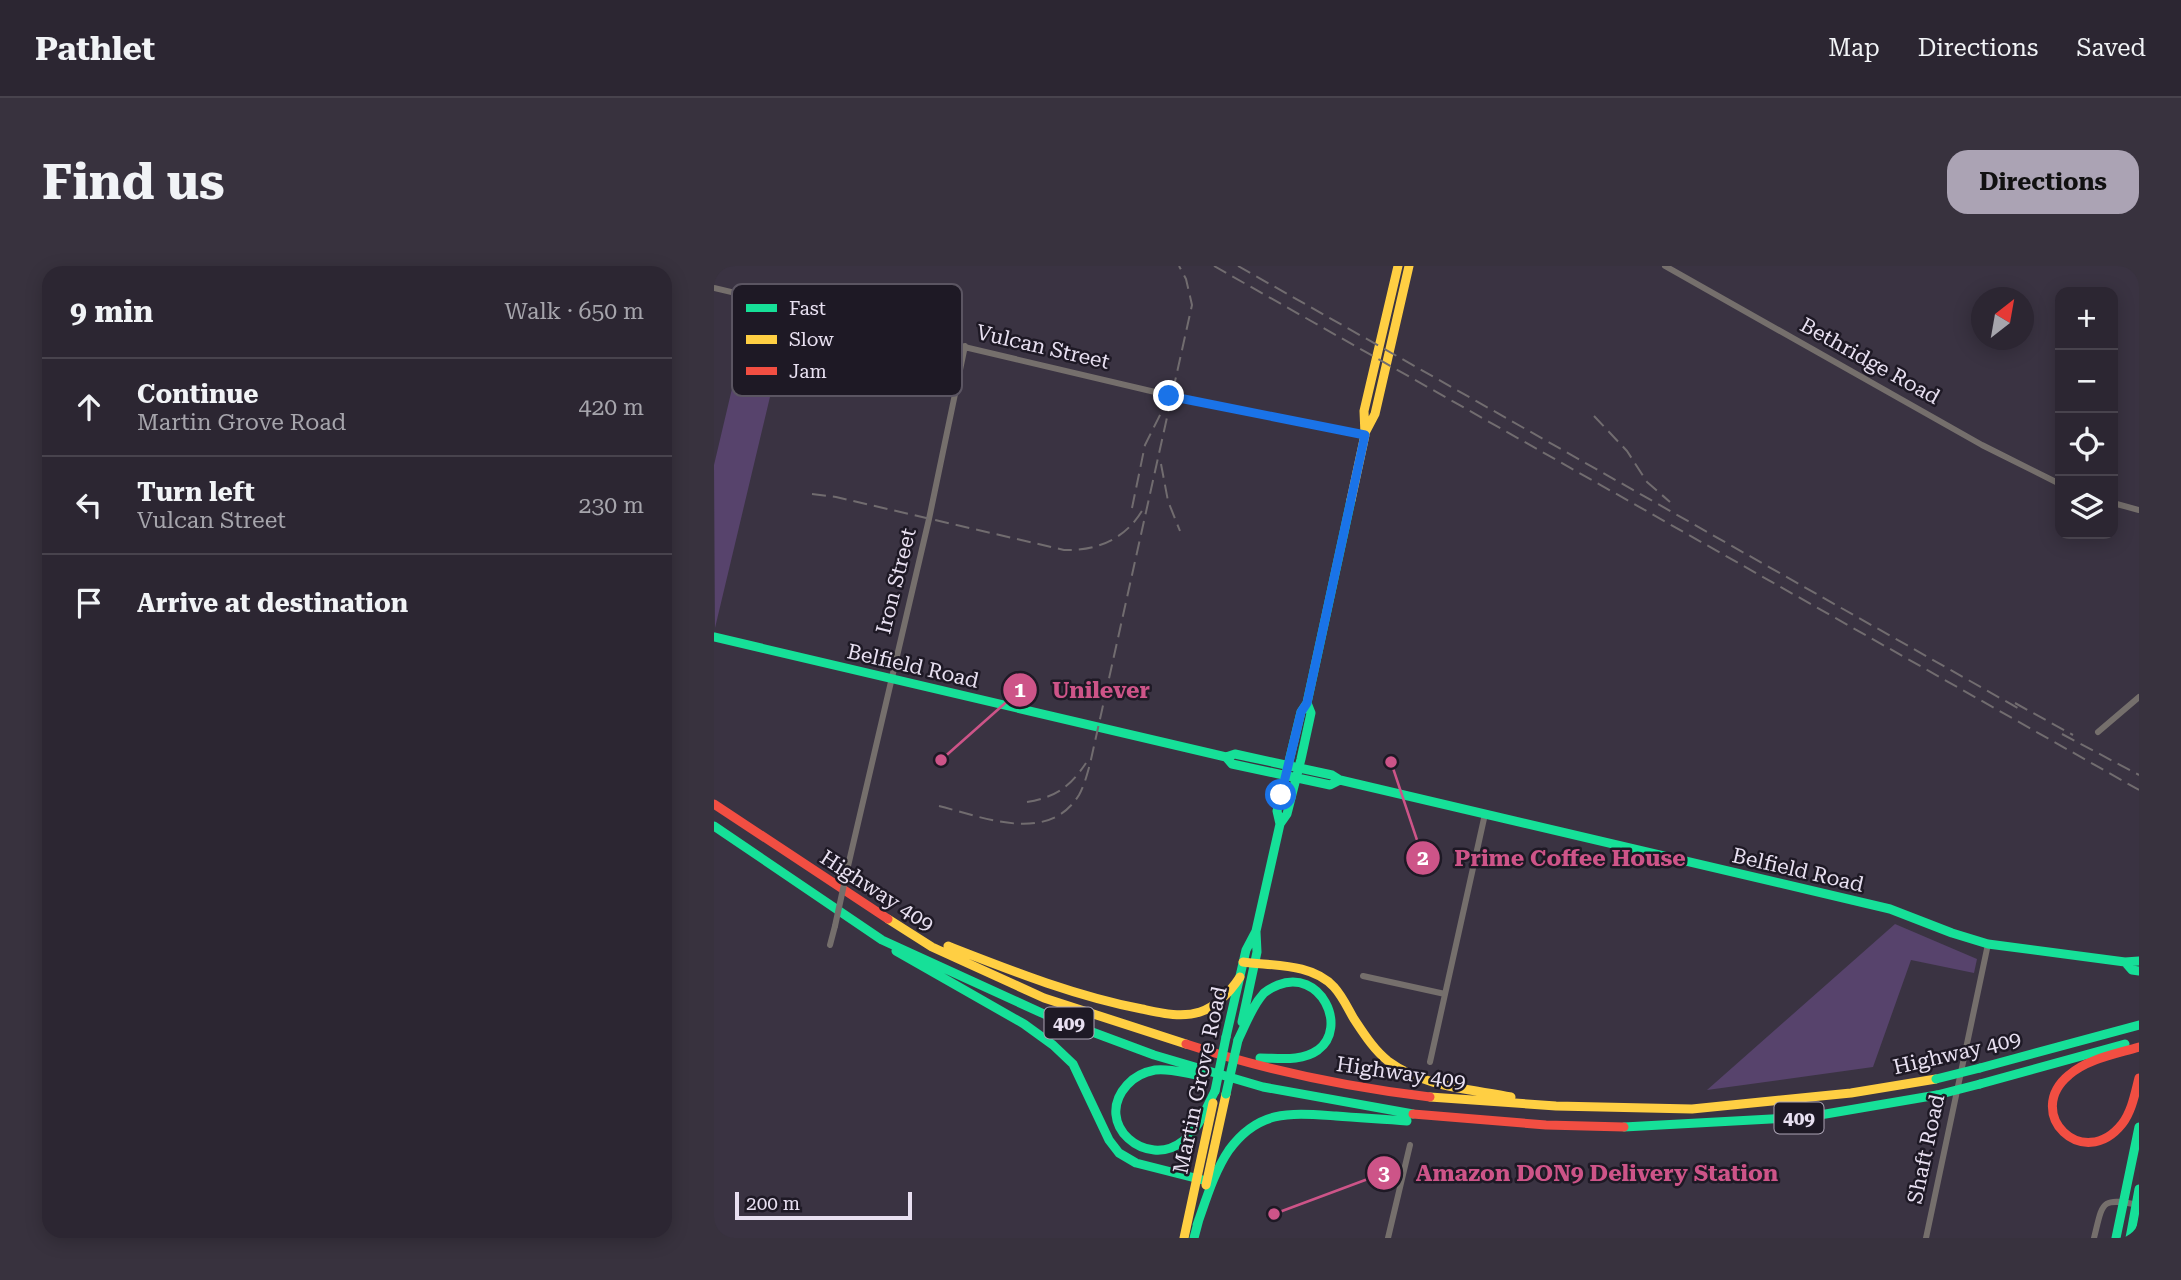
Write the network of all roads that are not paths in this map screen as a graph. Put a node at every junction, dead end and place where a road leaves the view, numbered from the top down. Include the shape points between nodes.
1 (1398, 266) edge
2 (1409, 266) edge
3 (1665, 266) edge
4 (714, 288) edge
5 (732, 292) edge
6 (962, 345) edge
7 (965, 346) junction
8 (962, 360) edge
9 (955, 396) edge
10 (1365, 435) junction
11 (2055, 482) edge
12 (2118, 504) edge
13 (2139, 510) edge
14 (714, 637) edge
15 (890, 679) junction
16 (2139, 697) edge
17 (1307, 703) junction
18 (2098, 732) dead end
19 (1226, 757) junction
20 (1289, 765) junction
21 (1299, 768) junction
22 (1286, 776) junction
23 (1297, 778) junction
24 (1340, 779) junction
25 (714, 804) edge
26 (1485, 814) junction
27 (1280, 824) junction
28 (714, 826) edge
29 (1256, 931) junction
30 (918, 939) junction
31 (882, 940) junction
32 (1988, 944) junction
33 (830, 946) dead end
34 (1243, 961) junction
35 (2139, 961) edge
36 (2126, 962) junction
37 (1255, 964) junction
38 (2139, 971) edge
39 (1363, 976) dead end
40 (1240, 977) junction
41 (1445, 994) junction
42 (2139, 1025) edge
43 (1238, 1040) junction
44 (2139, 1041) edge
45 (2139, 1047) edge
46 (1209, 1052) junction
47 (1430, 1062) dead end
48 (2139, 1078) edge
49 (1263, 1087) junction
50 (1215, 1091) junction
51 (1556, 1106) junction
52 (1546, 1125) junction
53 (2139, 1128) edge
54 (1410, 1145) dead end
55 (1202, 1180) junction
56 (2139, 1189) edge
57 (2124, 1202) junction
58 (2138, 1205) edge
59 (1197, 1224) junction
60 (1184, 1238) edge
61 (1194, 1238) edge
62 (1388, 1238) edge
63 (1926, 1238) edge
64 (2094, 1238) edge
65 (2116, 1238) edge
66 (2130, 1238) edge

1 - 10 main road, Martin Grove Road via 1364,411
2 - 10 main road, Martin Grove Road via 1375,414
3 - 11 street, Bethridge Road
4 - 5 street, Vulcan Street
6 - 7 street, Vulcan Street
7 - 8 street, Iron Street
7 - 10 street, Vulcan Street via 1172,396
9 - 15 street, Iron Street
10 - 17 main road, Martin Grove Road
12 - 13 street
14 - 15 main road, Belfield Road
15 - 19 main road, Belfield Road
15 - 33 street, Iron Street, bridge
16 - 18 street
17 - 20 main road, Martin Grove Road
17 - 21 main road, Martin Grove Road via 1311,713
19 - 20 main road, Belfield Road via 1236,754
19 - 22 main road, Belfield Road via 1232,764
20 - 21 main road, Belfield Road
20 - 22 main road, Martin Grove Road
21 - 23 main road, Martin Grove Road
21 - 24 main road, Belfield Road
22 - 23 main road, Belfield Road
22 - 27 main road, Martin Grove Road via 1277,811
23 - 24 main road, Belfield Road via 1330,785
23 - 27 main road, Martin Grove Road
24 - 26 main road, Belfield Road
25 - 30 main road, Highway 409 / 409
26 - 32 main road, Belfield Road via 1890,909
26 - 41 street
27 - 29 main road, Martin Grove Road
28 - 31 main road, Highway 409 / 409
29 - 34 main road, Martin Grove Road
29 - 37 main road, Martin Grove Road
30 - 40 main road via 940,943 1047,985 1178,1016 1217,1004
30 - 46 main road, Highway 409 / 409 via 1044,998
31 - 49 main road, Highway 409 / 409 via 1044,1014 1154,1055
31 - 55 main road via 1053,1045 1073,1063 1119,1153 1136,1163
32 - 36 main road, Belfield Road
32 - 63 street, Shaft Road
34 - 37 main road
34 - 40 main road, Martin Grove Road
35 - 36 main road, Belfield Road
36 - 38 main road, Belfield Road
37 - 43 main road, Martin Grove Road
37 - 51 main road via 1302,970 1328,981 1368,1041 1403,1070 1445,1085
39 - 41 street
40 - 50 main road, Martin Grove Road, bridge
41 - 47 street
42 - 51 main road, Highway 409 / 409, bridge via 1936,1079 1851,1093 1692,1109
43 - 46 main road via 1252,1010 1270,988 1280,984 1303,982 1315,988 1330,1010 1330,1033 1310,1056 1277,1061
43 - 55 main road, Martin Grove Road, bridge
44 - 52 main road, Highway 409 / 409, bridge via 1937,1095 1808,1117 1659,1126
45 - 48 main road via 2082,1066 2067,1076 2052,1101 2059,1129 2080,1144 2110,1137 2127,1114
46 - 51 main road, Highway 409 / 409 via 1388,1092
49 - 50 main road via 1170,1070 1141,1073 1121,1090 1116,1104 1119,1129 1141,1148 1159,1151 1177,1146 1189,1136
49 - 52 main road, Highway 409 / 409 via 1407,1114
50 - 55 main road, Martin Grove Road
52 - 59 main road via 1276,1115 1248,1129 1232,1146
53 - 57 main road
54 - 62 street
55 - 59 main road, Martin Grove Road
55 - 60 main road, Martin Grove Road
56 - 58 main road
57 - 58 street
57 - 64 street via 2104,1205
57 - 65 main road
58 - 66 main road
59 - 61 main road, Martin Grove Road

